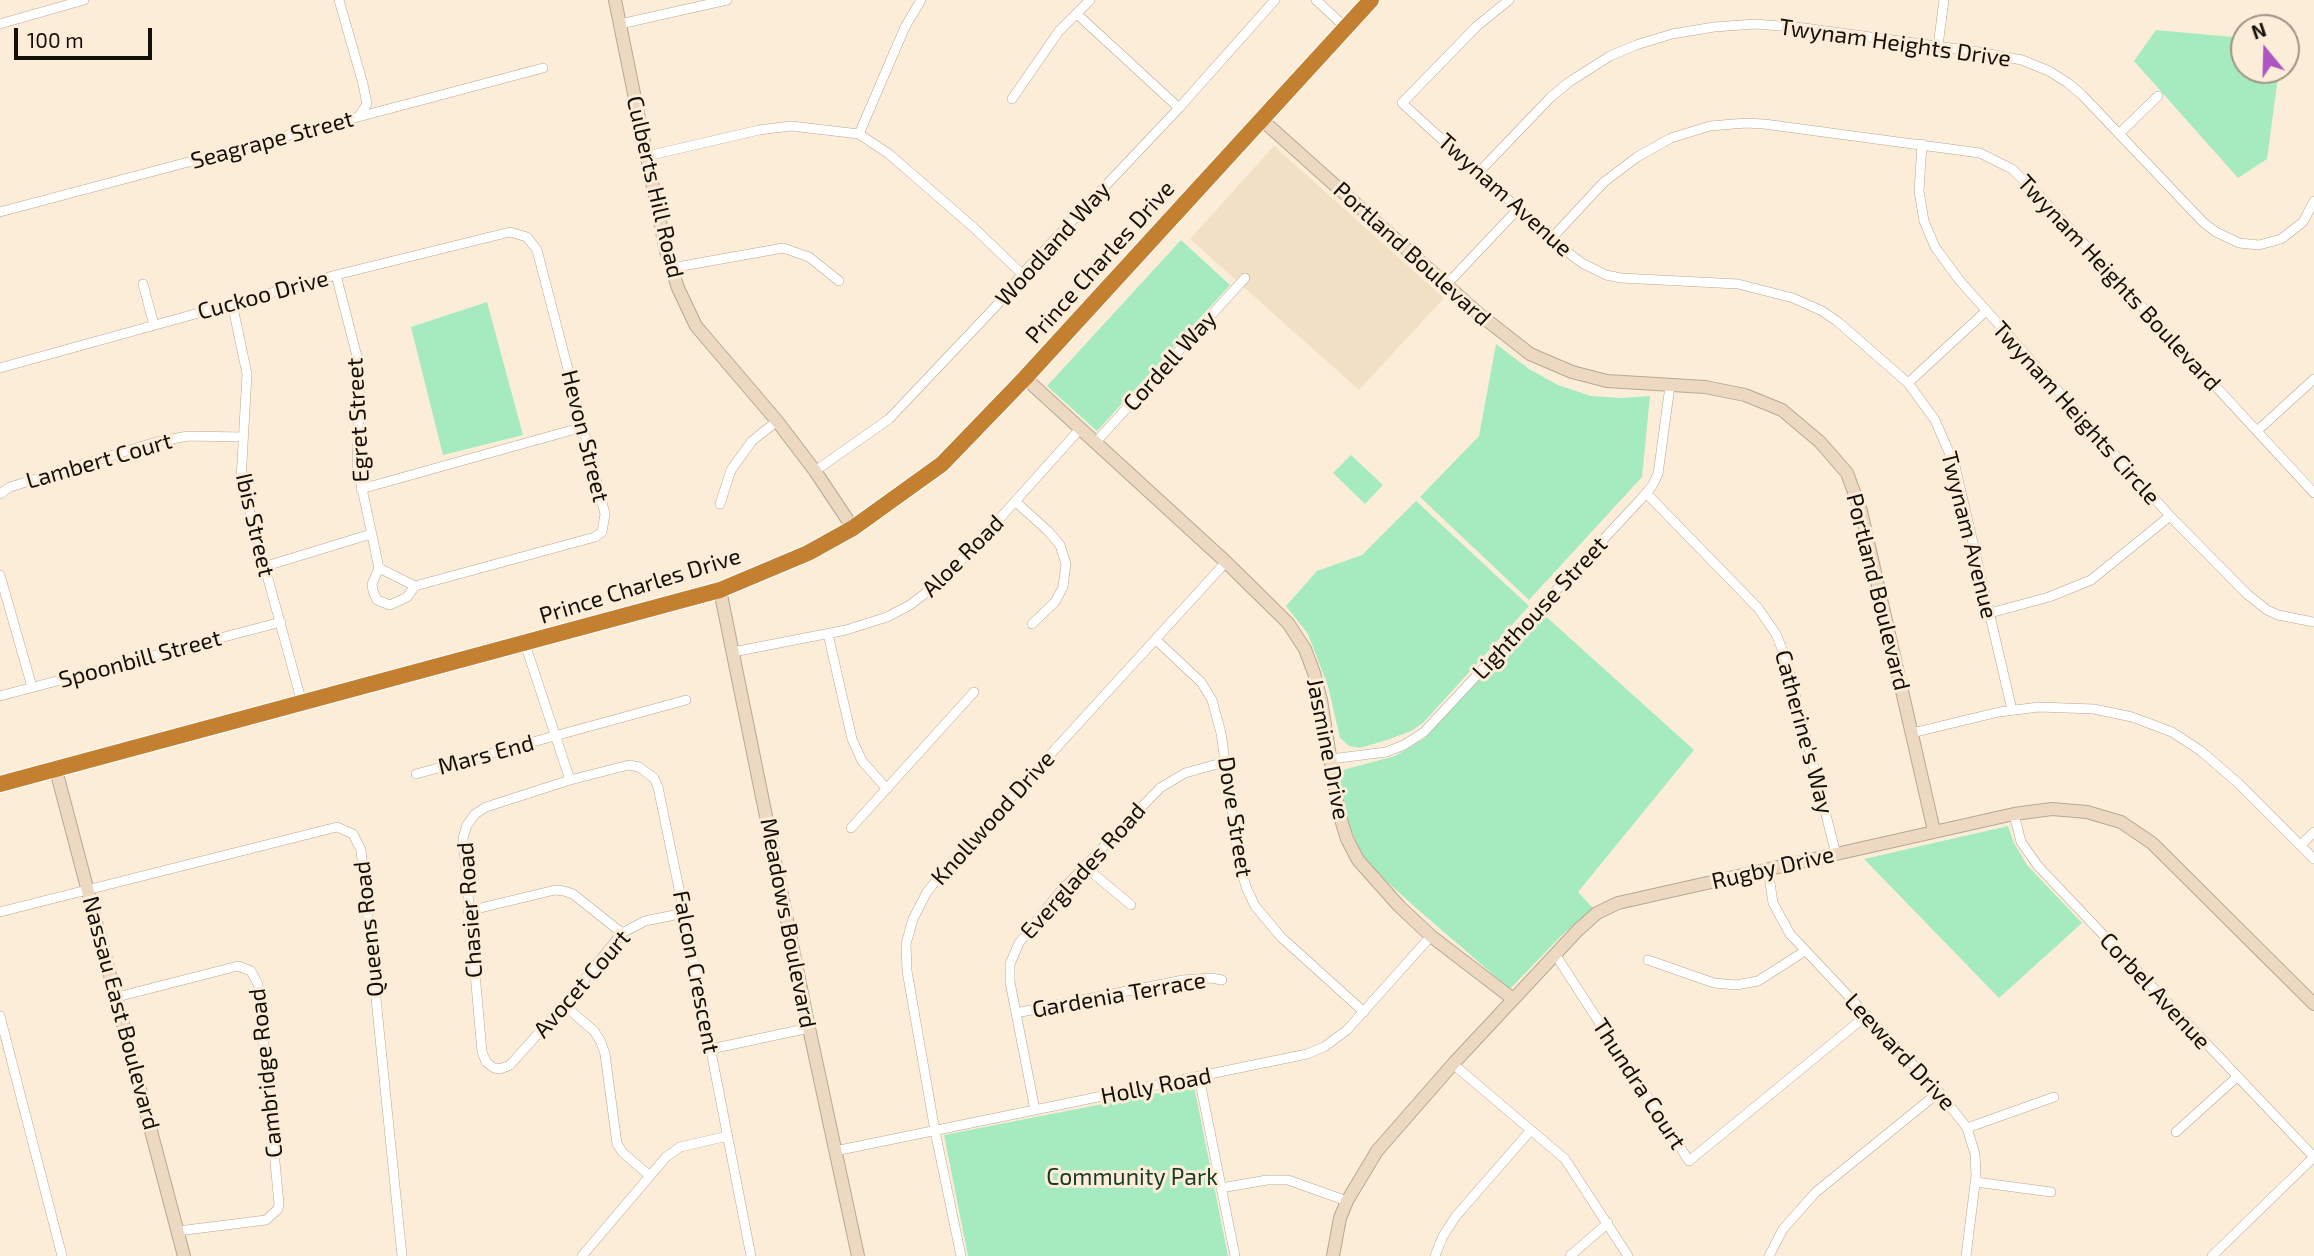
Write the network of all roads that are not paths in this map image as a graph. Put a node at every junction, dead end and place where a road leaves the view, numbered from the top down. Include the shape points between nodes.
1 (83, 0) edge
2 (339, 0) edge
3 (615, 0) edge
4 (727, 0) edge
5 (921, 0) edge
6 (1090, 0) edge
7 (1275, 0) edge
8 (1316, 0) edge
9 (1371, 0) edge
10 (1509, 0) edge
11 (1944, 0) edge
12 (72, 2) edge
13 (1077, 15) junction
14 (0, 24) edge
15 (620, 24) junction
16 (1345, 27) junction
17 (1938, 46) junction
18 (543, 68) dead end
19 (2158, 96) dead end
20 (1012, 99) dead end
21 (1179, 108) junction
22 (359, 116) junction
23 (1261, 119) junction
24 (859, 134) junction
25 (2119, 134) junction
26 (1922, 144) junction
27 (647, 156) junction
28 (1478, 173) junction
29 (2314, 201) edge
30 (1518, 209) junction
31 (0, 212) edge
32 (527, 237) joint
33 (1551, 239) junction
34 (671, 268) junction
35 (1022, 274) junction
36 (336, 275) junction
37 (1245, 278) dead end
38 (839, 281) dead end
39 (143, 284) dead end
40 (1447, 284) junction
41 (232, 303) junction
42 (1985, 312) junction
43 (155, 325) junction
44 (0, 368) edge
45 (1025, 378) junction
46 (2314, 379) edge
47 (1908, 383) junction
48 (1670, 386) junction
49 (777, 421) junction
50 (583, 427) junction
51 (1080, 429) junction
52 (2257, 431) junction
53 (243, 437) junction
54 (1095, 443) junction
55 (815, 471) junction
56 (361, 489) junction
57 (1646, 493) junction
58 (2314, 493) edge
59 (0, 494) edge
60 (1016, 502) junction
61 (720, 504) dead end
62 (2170, 516) junction
63 (853, 528) junction
64 (371, 534) junction
65 (1226, 562) junction
66 (263, 567) junction
67 (379, 568) junction
68 (0, 575) edge
69 (415, 586) junction
70 (720, 590) junction
71 (1990, 613) junction
72 (281, 622) junction
73 (2314, 622) edge
74 (1032, 624) dead end
75 (828, 634) junction
76 (1156, 640) junction
77 (525, 644) junction
78 (733, 652) junction
79 (32, 687) junction
80 (974, 692) dead end
81 (0, 696) edge
82 (686, 700) dead end
83 (302, 703) junction
84 (2012, 710) junction
85 (1912, 733) junction
86 (556, 736) junction
87 (1331, 759) junction
88 (1225, 762) junction
89 (56, 770) junction
90 (416, 774) dead end
91 (570, 780) junction
92 (0, 784) edge
93 (887, 789) junction
94 (2014, 814) junction
95 (851, 828) dead end
96 (1934, 831) junction
97 (2314, 832) edge
98 (2301, 845) junction
99 (1836, 854) junction
100 (2314, 859) edge
101 (1084, 866) junction
102 (1768, 869) junction
103 (89, 888) junction
104 (1131, 905) dead end
105 (468, 911) junction
106 (0, 912) edge
107 (684, 913) junction
108 (622, 933) junction
109 (1431, 936) junction
110 (1805, 951) junction
111 (1555, 954) junction
112 (1648, 960) dead end
113 (1222, 980) dead end
114 (117, 997) junction
115 (1513, 999) junction
116 (2314, 1004) edge
117 (564, 1005) junction
118 (1364, 1012) junction
119 (1016, 1013) junction
120 (1867, 1015) junction
121 (0, 1016) edge
122 (809, 1028) junction
123 (711, 1049) junction
124 (1453, 1064) junction
125 (490, 1066) joint
126 (1199, 1077) junction
127 (2237, 1077) junction
128 (1939, 1092) junction
129 (2054, 1097) dead end
130 (1035, 1110) junction
131 (1967, 1128) junction
132 (1531, 1130) junction
133 (935, 1131) junction
134 (2176, 1132) dead end
135 (727, 1136) junction
136 (835, 1151) junction
137 (2314, 1157) edge
138 (649, 1175) junction
139 (1976, 1182) junction
140 (1222, 1188) junction
141 (2051, 1192) dead end
142 (1347, 1200) junction
143 (1608, 1223) junction
144 (178, 1231) junction
145 (62, 1256) edge
146 (184, 1256) edge
147 (402, 1256) edge
148 (582, 1256) edge
149 (751, 1256) edge
150 (858, 1256) edge
151 (961, 1256) edge
152 (1235, 1256) edge
153 (1333, 1256) edge
154 (1435, 1256) edge
155 (1570, 1256) edge
156 (1628, 1256) edge
157 (1769, 1256) edge
158 (1966, 1256) edge
159 (2212, 1256) edge

1 - 12 street
2 - 22 street via 363,84 366,104
3 - 15 street, Culberts Hill Road
4 - 15 street
5 - 24 street
6 - 13 street
7 - 21 street, Woodland Way
8 - 16 street
9 - 16 highway, Prince Charles Drive
10 - 28 street, Twynam Avenue via 1402,103
11 - 17 street
12 - 14 street
13 - 20 street via 1038,58
13 - 21 street
15 - 27 street, Culberts Hill Road
16 - 23 highway, Prince Charles Drive
17 - 25 street, Twynam Heights Drive via 2008,57 2049,71 2068,83
17 - 28 street, Twynam Heights Drive via 1755,24 1692,30 1652,40 1610,56 1569,82
18 - 22 street, Seagrape Street
19 - 25 street
21 - 35 street, Woodland Way
22 - 31 street, Seagrape Street
23 - 40 street, Portland Boulevard
23 - 45 highway, Prince Charles Drive
24 - 27 street via 791,126
24 - 35 street via 889,154
25 - 29 street, Twynam Heights Drive via 2204,223 2238,243 2259,245 2281,239 2303,222
26 - 33 street, Twynam Heights Boulevard via 1764,124 1710,126 1671,138 1637,156
26 - 42 street, Twynam Heights Circle via 1919,191 1927,230 1940,255
26 - 52 street, Twynam Heights Boulevard via 1980,153 2019,175
27 - 34 street, Culberts Hill Road
28 - 30 street, Twynam Avenue
30 - 33 street, Twynam Avenue
30 - 40 street
32 - 36 street, Cuckoo Drive via 510,232
32 - 50 street, Hevon Street via 537,250
33 - 47 street, Twynam Avenue via 1606,275 1639,281 1738,284 1793,298 1837,321
34 - 38 street via 783,248 809,257
34 - 49 street, Culberts Hill Road via 696,326
35 - 55 street, Woodland Way via 889,419
36 - 41 street, Cuckoo Drive
36 - 56 street, Egret Street via 360,368 357,465
37 - 54 street, Cordell Way
39 - 43 street
40 - 48 street, Portland Boulevard via 1507,338 1542,360 1606,381
41 - 43 street, Cuckoo Drive
41 - 53 street, Ibis Street via 247,374
42 - 47 street
42 - 62 street, Twynam Heights Circle
43 - 44 street, Cuckoo Drive
45 - 51 street, Jasmine Drive
45 - 63 highway, Prince Charles Drive via 942,464
46 - 52 street
47 - 71 street, Twynam Avenue via 1935,421 1955,466
48 - 57 street, Lighthouse Street via 1658,474
48 - 85 street, Portland Boulevard via 1720,389 1769,403 1811,433 1847,473 1867,532
49 - 55 street, Culberts Hill Road
49 - 61 street via 752,441 731,470
50 - 56 street
50 - 69 street, Hevon Street via 605,513 602,532
51 - 54 street, Jasmine Drive
51 - 60 street, Aloe Road
52 - 58 street, Twynam Heights Boulevard
53 - 59 street, Lambert Court via 188,436 156,442
53 - 66 street, Ibis Street via 240,480
54 - 65 street, Jasmine Drive
55 - 63 street, Culberts Hill Road
56 - 64 street, Egret Street
57 - 87 street, Lighthouse Street via 1424,732 1386,752
57 - 99 street, Catherine's Way via 1758,608 1776,634
60 - 74 street via 1048,531 1063,551 1066,564 1055,603
60 - 75 street, Aloe Road via 923,596 887,617
62 - 71 street via 2091,580 2063,593
62 - 73 street, Twynam Heights Circle via 2257,603 2278,615
63 - 70 highway, Prince Charles Drive via 808,553
64 - 66 street
64 - 67 street, Egret Street
65 - 76 street, Knollwood Drive
65 - 87 street, Jasmine Drive via 1278,612 1305,649 1318,686
66 - 72 street, Ibis Street
67 - 69 street
67 - 69 street, Hevon Street via 372,584 383,604 400,602
68 - 79 street
70 - 77 highway, Prince Charles Drive
70 - 78 street, Meadows Boulevard
71 - 84 street, Twynam Avenue
72 - 79 street, Spoonbill Street
72 - 83 street, Ibis Street
75 - 78 street, Aloe Road
75 - 93 street via 852,738 869,771
76 - 88 street, Dove Street via 1209,694
76 - 133 street, Knollwood Drive via 943,872 913,919 906,944 907,971
77 - 83 highway, Prince Charles Drive
77 - 86 street
78 - 122 street, Meadows Boulevard
79 - 81 street, Spoonbill Street
80 - 93 street
82 - 86 street, Mars End
83 - 89 highway, Prince Charles Drive
84 - 85 street
84 - 98 street via 2094,709 2172,732 2217,763
85 - 96 street, Portland Boulevard
86 - 90 street, Mars End
86 - 91 street
87 - 109 street, Jasmine Drive via 1339,813 1352,850 1373,880
88 - 101 street, Everglades Road via 1168,782
88 - 118 street, Dove Street via 1239,861 1255,906 1281,937
89 - 92 highway, Prince Charles Drive
89 - 103 street, Nassau East Boulevard
91 - 105 street, Chasier Road via 475,814 463,838
91 - 107 street, Falcon Crescent via 629,765 639,766 654,778
93 - 95 street
94 - 96 street, Rugby Drive
94 - 116 street, Rugby Drive via 2075,810 2130,827 2169,859
94 - 127 street, Corbel Avenue via 2021,842 2032,859
96 - 99 street, Rugby Drive
97 - 98 street
98 - 100 street
99 - 102 street, Rugby Drive
101 - 104 street
101 - 119 street, Everglades Road via 1034,920 1014,951 1009,975
102 - 110 street, Leeward Drive via 1779,916
102 - 111 street, Rugby Drive via 1607,907
103 - 106 street, Queens Road
103 - 114 street, Nassau East Boulevard
103 - 147 street, Queens Road via 337,827 353,834 361,850
105 - 108 street via 564,891
105 - 125 street, Chasier Road via 482,1052
107 - 108 street, Avocet Court via 645,921
107 - 123 street, Falcon Crescent
108 - 117 street, Avocet Court
109 - 115 street, Jasmine Drive
109 - 118 street, Holly Road
110 - 112 street via 1758,981 1736,985 1714,983
110 - 120 street, Leeward Drive
111 - 115 street, Rugby Drive
111 - 120 street, Thundra Court via 1689,1161
113 - 119 street, Gardenia Terrace via 1183,980
114 - 144 street, Nassau East Boulevard
114 - 144 street, Cambridge Road via 238,966 251,971 258,984 278,1209 266,1220
115 - 124 street, Rugby Drive
117 - 125 street, Avocet Court via 510,1065
117 - 138 street via 601,1042 617,1144
118 - 126 street, Holly Road via 1341,1036 1316,1051
119 - 130 street, Everglades Road
120 - 128 street, Leeward Drive
121 - 145 street
122 - 123 street
122 - 136 street, Meadows Boulevard
123 - 135 street, Falcon Crescent
124 - 132 street
124 - 142 street, Rugby Drive via 1377,1150
126 - 130 street, Holly Road
126 - 140 street
127 - 134 street
127 - 137 street, Corbel Avenue
128 - 131 street, Leeward Drive
128 - 157 street via 1816,1192 1783,1229
129 - 131 street
130 - 133 street, Holly Road
131 - 139 street, Leeward Drive via 1975,1154
132 - 143 street via 1565,1159
132 - 154 street via 1456,1216
133 - 136 street, Holly Road
133 - 151 street, Knollwood Drive
135 - 138 street via 680,1147
135 - 149 street, Falcon Crescent
136 - 150 street, Meadows Boulevard
137 - 159 street
138 - 148 street
139 - 141 street
139 - 158 street, Leeward Drive
140 - 142 street via 1288,1180
140 - 152 street
142 - 153 street, Rugby Drive
143 - 155 street
143 - 156 street
144 - 146 street, Nassau East Boulevard

